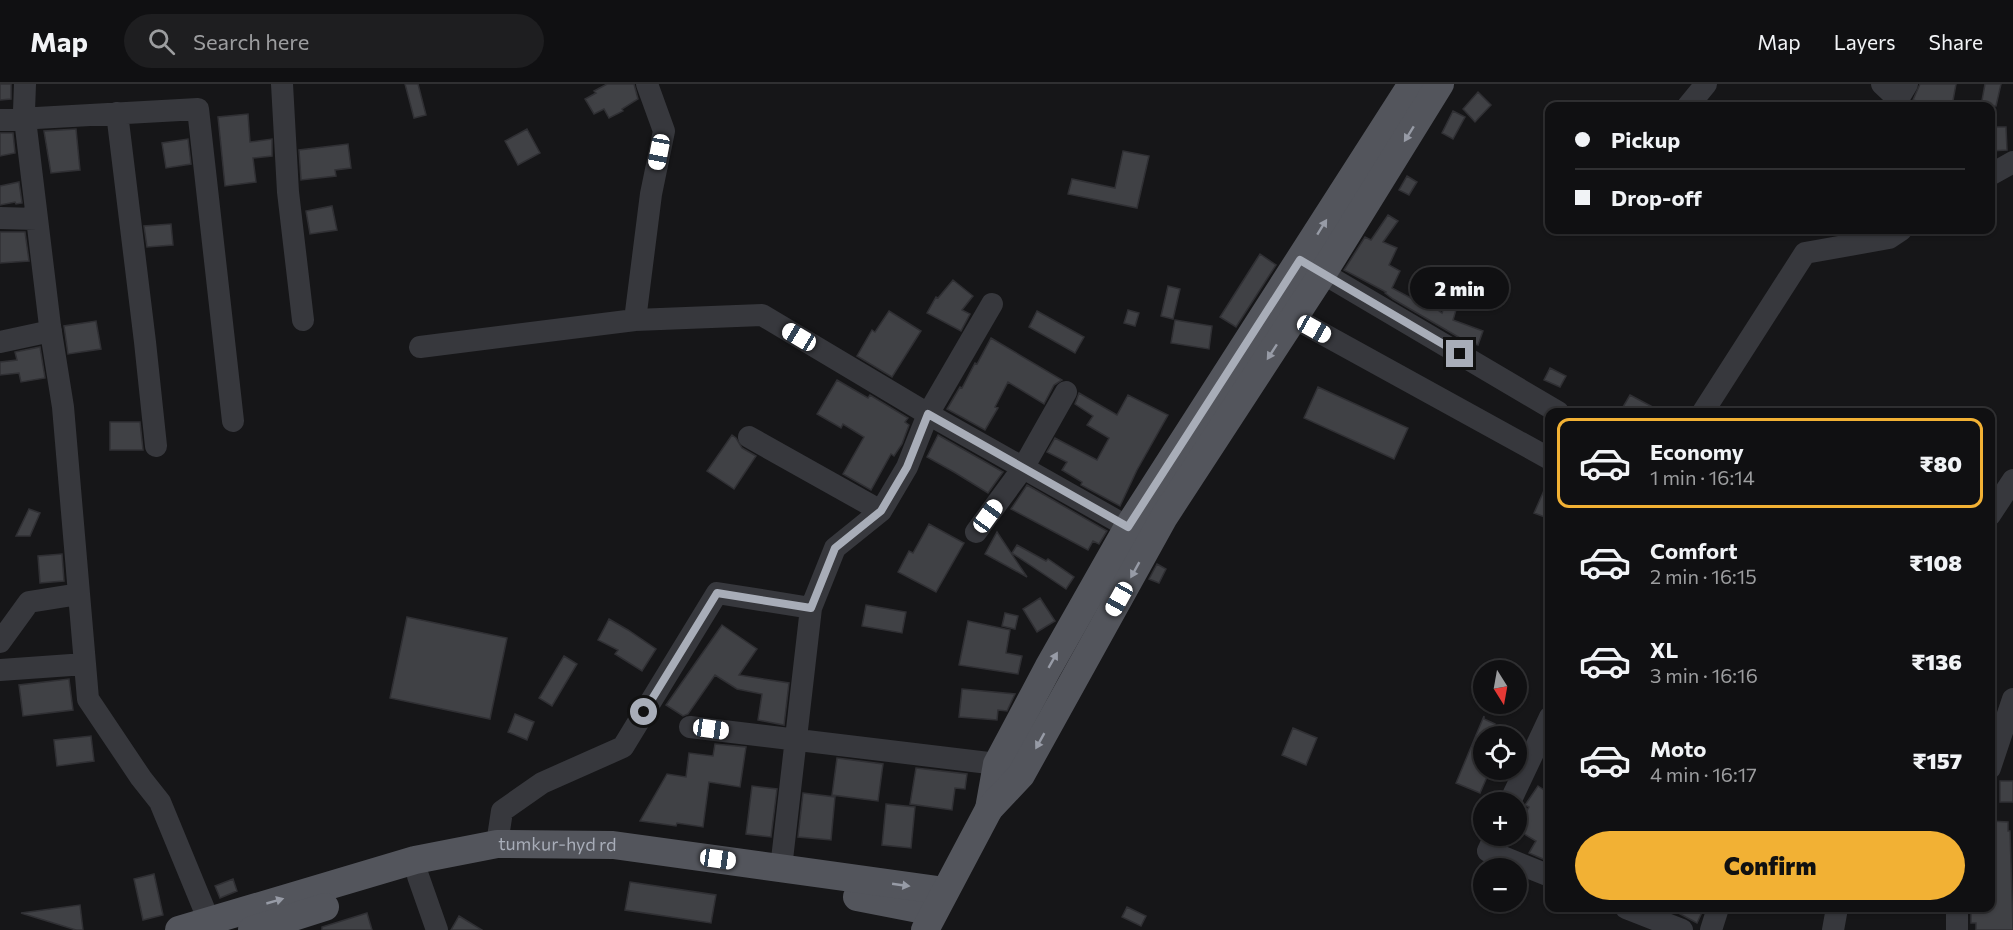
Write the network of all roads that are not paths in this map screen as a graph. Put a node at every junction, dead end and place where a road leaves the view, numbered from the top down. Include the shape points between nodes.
1 (25, 84) edge
2 (282, 84) edge
3 (647, 84) edge
4 (1412, 84) edge
5 (1440, 84) edge
6 (1706, 84) edge
7 (1882, 84) edge
8 (1907, 84) edge
9 (1691, 102) edge
10 (117, 113) junction
11 (25, 118) junction
12 (0, 120) edge
13 (2013, 162) edge
14 (1995, 171) edge
15 (0, 218) edge
16 (37, 219) junction
17 (1895, 234) edge
18 (1312, 267) junction
19 (992, 304) dead end
20 (1294, 318) junction
21 (303, 320) dead end
22 (635, 320) junction
23 (51, 331) junction
24 (0, 342) edge
25 (420, 347) dead end
26 (1066, 392) dead end
27 (1551, 408) edge
28 (1706, 408) edge
29 (928, 414) junction
30 (233, 421) dead end
31 (749, 437) dead end
32 (156, 446) dead end
33 (1545, 456) edge
34 (1023, 468) junction
35 (2013, 480) edge
36 (1995, 507) edge
37 (881, 511) junction
38 (976, 532) dead end
39 (1140, 534) junction
40 (79, 594) junction
41 (811, 608) junction
42 (0, 642) edge
43 (85, 664) junction
44 (0, 670) edge
45 (2013, 699) edge
46 (690, 727) dead end
47 (1545, 728) edge
48 (797, 741) junction
49 (1995, 753) edge
50 (997, 764) junction
51 (1515, 792) edge
52 (989, 809) junction
53 (497, 844) junction
54 (1491, 846) edge
55 (781, 868) junction
56 (1545, 874) edge
57 (418, 876) junction
58 (935, 911) edge
59 (1636, 912) edge
60 (1717, 912) edge
61 (1836, 912) edge
62 (1957, 912) edge
63 (234, 924) edge
64 (179, 930) edge
65 (437, 930) edge
66 (1682, 930) edge
67 (1711, 930) edge
68 (1833, 930) edge
69 (1957, 930) edge

1 - 11 street
2 - 21 street via 288,192
3 - 22 street via 664,131 651,194
18 -> 4 main road
5 -> 18 main road
6 - 9 street
7 - 8 street via 1898,99
10 - 11 street
10 - 30 street via 198,109
10 - 32 street
11 - 12 street
11 - 16 street
13 - 14 street
15 - 16 street
16 - 23 street
17 - 28 street via 1804,253
18 - 20 main road
18 - 27 street
18 - 39 main road
19 - 29 street
20 - 33 street
20 -> 39 main road via 1164,517
22 - 25 street
22 - 29 street via 762,315
23 - 24 street
23 - 40 street via 63,406
26 - 34 street
29 - 34 street
29 - 37 street via 907,467
31 - 37 street
34 - 38 street
34 - 39 street
35 - 36 street
37 - 41 street via 835,548
50 -> 39 main road via 1048,668
39 -> 52 main road via 1021,775
40 - 42 street via 29,602
40 - 43 street
41 - 48 street
41 - 53 street via 717,593 622,747 542,783 501,812
43 - 44 street
43 - 63 street via 88,699 160,802
45 - 49 street
46 - 48 street
47 - 51 street
48 - 50 street
48 - 55 street
50 - 52 main road
52 - 58 main road
53 - 55 main road, tumkur-hyd rd via 613,845
63 -> 53 main road, tumkur-hyd rd via 415,860
54 - 56 street via 1488,852
55 -> 58 main road, tumkur-hyd rd
57 - 58 main road via 473,862 561,859 648,865
57 - 63 main road
57 - 65 street
59 - 66 street
60 - 67 street
61 - 68 street
62 - 69 street
63 - 64 main road, tumkur-hyd rd

